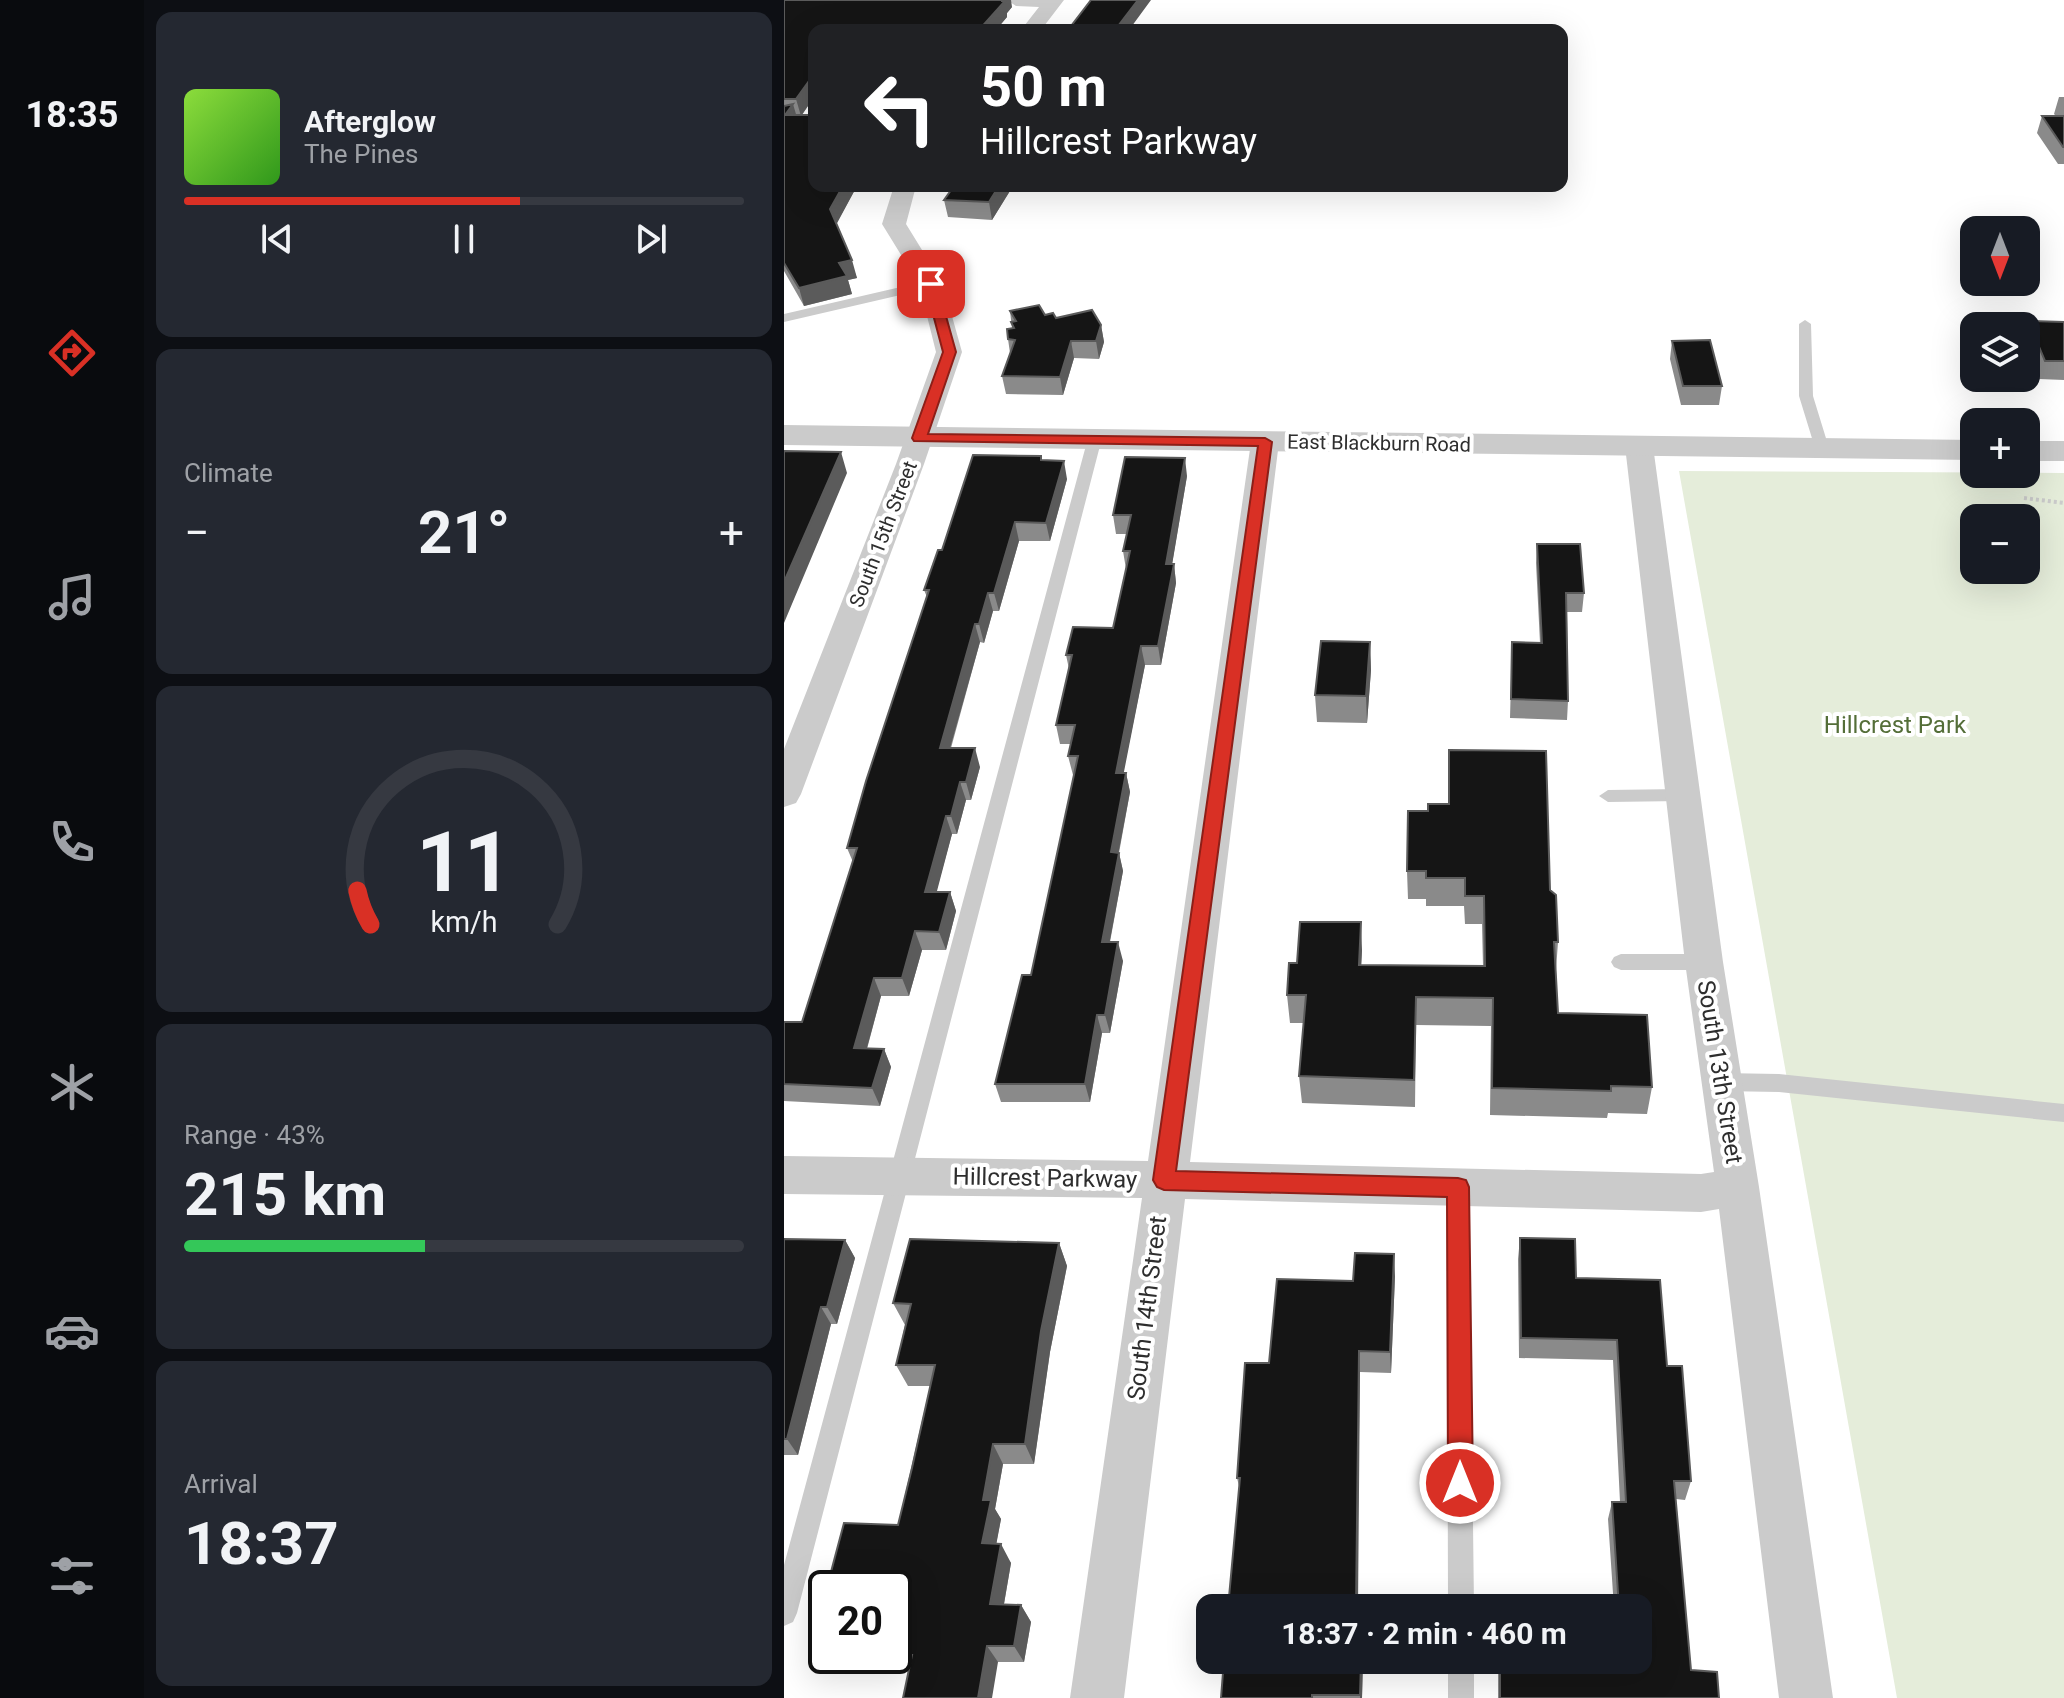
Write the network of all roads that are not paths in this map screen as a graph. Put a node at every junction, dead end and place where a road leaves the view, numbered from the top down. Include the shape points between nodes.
1 (1016, 0) edge
2 (1054, 1) edge
3 (1036, 24) edge
4 (903, 192) edge
5 (931, 284) junction
6 (784, 318) edge
7 (1805, 324) dead end
8 (784, 435) edge
9 (919, 438) junction
10 (1095, 438) junction
11 (1265, 442) junction
12 (1639, 446) junction
13 (1822, 448) junction
14 (1960, 450) edge
15 (2040, 451) edge
16 (2064, 451) edge
17 (784, 794) edge
18 (1682, 795) junction
19 (1608, 796) dead end
20 (1621, 962) dead end
21 (1704, 962) junction
22 (1721, 1082) junction
23 (2064, 1113) edge
24 (784, 1175) edge
25 (901, 1175) junction
26 (1164, 1180) junction
27 (1458, 1187) junction
28 (1738, 1187) junction
29 (1461, 1594) edge
30 (784, 1613) edge
31 (1461, 1674) edge
32 (1097, 1698) edge
33 (1461, 1698) edge
34 (1806, 1698) edge

1 - 2 street
2 - 3 street
4 - 5 street, South 15th Street via 894,224
5 - 6 lane
5 - 9 street, South 15th Street via 949,352
7 - 13 lane via 1806,396
8 - 9 street, East Blackburn Road
9 - 10 street, East Blackburn Road
9 - 17 street, South 15th Street
10 - 11 street, East Blackburn Road
10 - 25 lane
11 - 12 street, East Blackburn Road
11 - 26 street, South 14th Street
12 - 13 street, East Blackburn Road
12 - 18 street, South 13th Street
13 - 14 street, East Blackburn Road
15 - 16 street
18 - 19 lane
18 - 21 street, South 13th Street
20 - 21 lane
21 - 22 street, South 13th Street
22 - 23 lane via 1779,1083
22 - 28 street, South 13th Street
24 - 25 street, Hillcrest Parkway
25 - 26 street, Hillcrest Parkway
25 - 30 lane
26 - 27 street, Hillcrest Parkway
26 - 32 street, South 14th Street
27 - 28 street, Hillcrest Parkway via 1701,1193
27 - 29 lane
28 - 34 street, South 13th Street
31 - 33 lane

